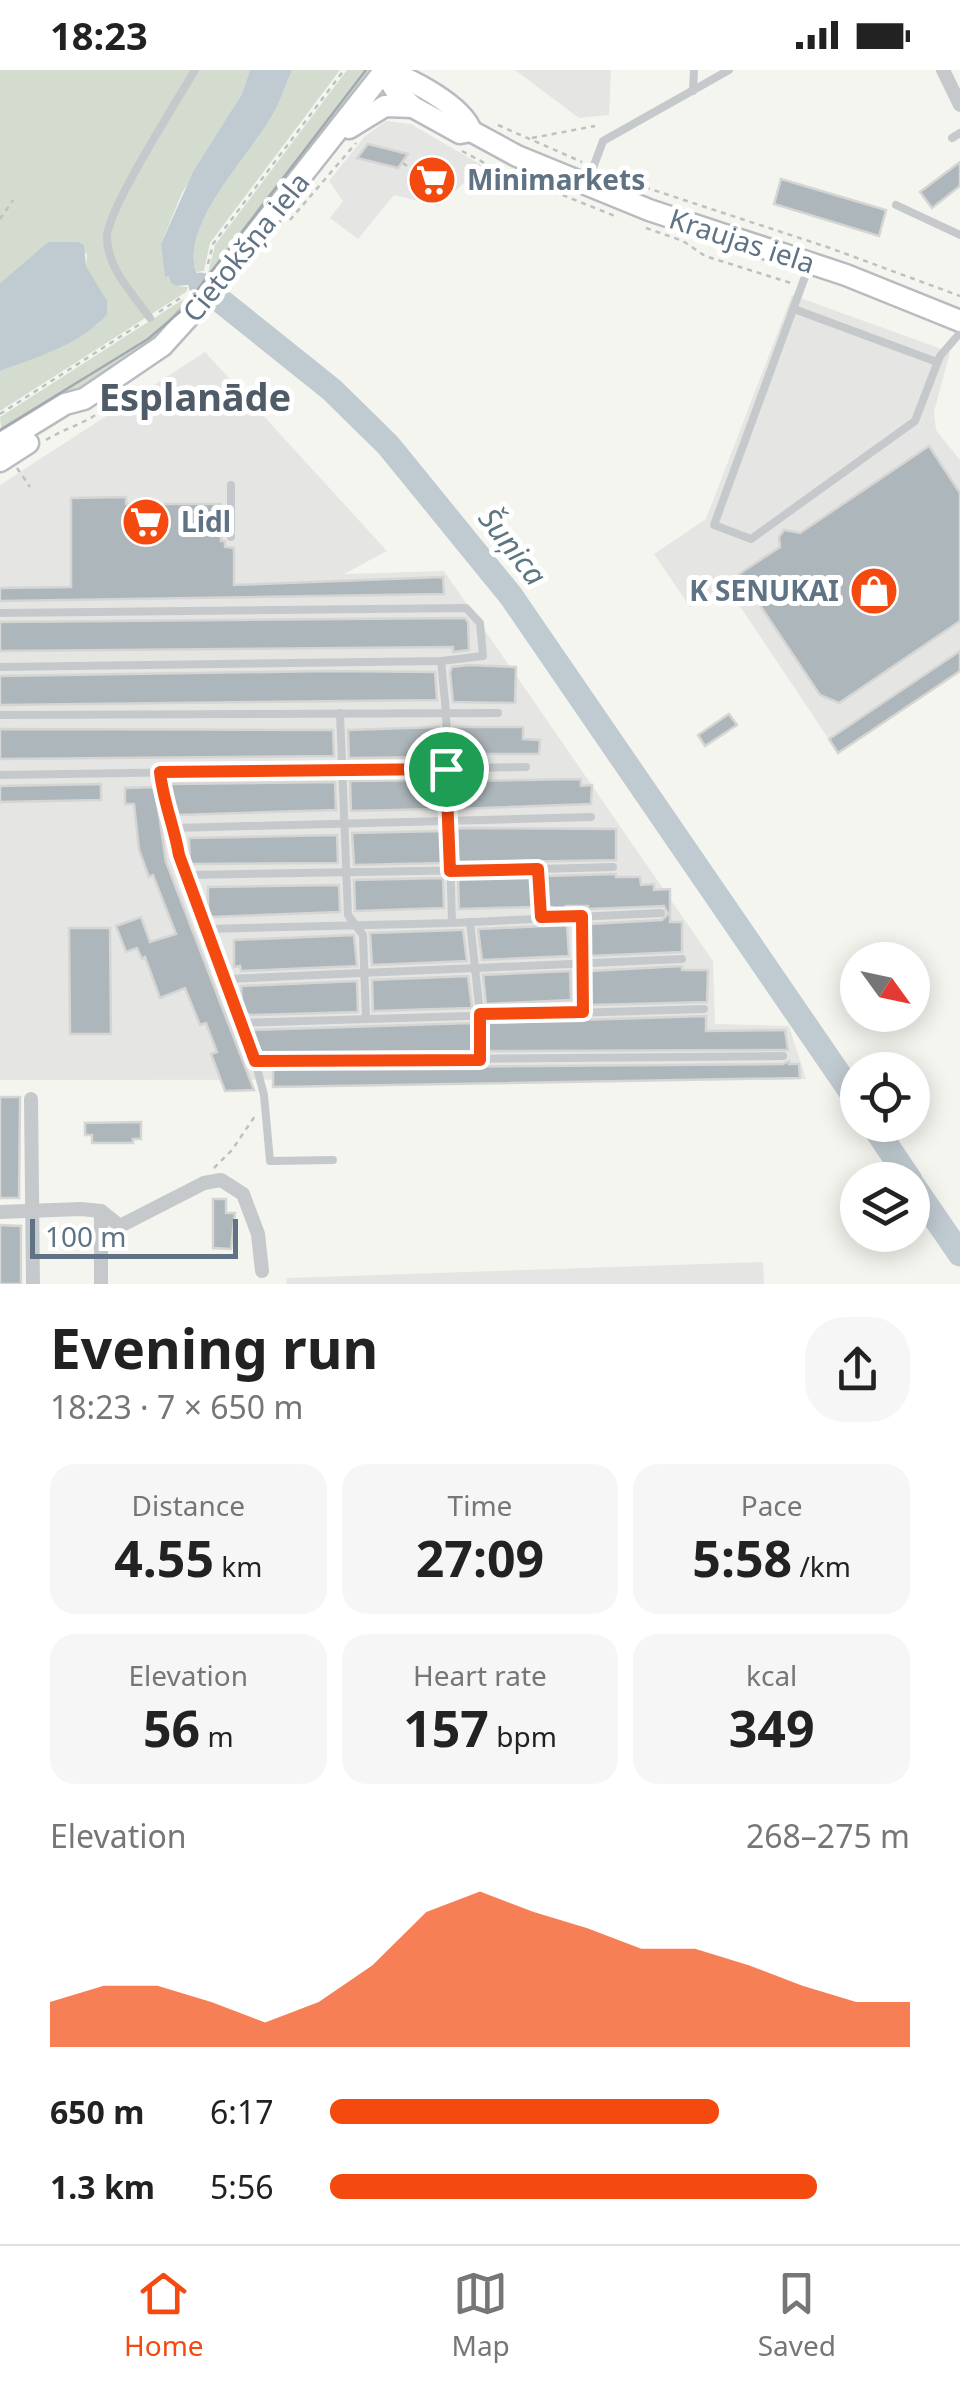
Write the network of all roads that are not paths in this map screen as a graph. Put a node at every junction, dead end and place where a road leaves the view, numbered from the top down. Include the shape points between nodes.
1 (195, 70) edge
2 (694, 70) edge
3 (729, 70) edge
4 (943, 70) edge
5 (384, 71) edge
6 (419, 89) edge
7 (693, 91) junction
8 (960, 106) edge
9 (335, 137) junction
10 (589, 178) junction
11 (896, 204) dead end
12 (960, 236) edge
13 (810, 263) junction
14 (794, 310) junction
15 (150, 318) road end
16 (960, 321) edge
17 (960, 334) edge
18 (938, 362) junction
19 (84, 399) junction
20 (0, 444) edge
21 (0, 462) edge
22 (231, 485) dead end
23 (232, 536) dead end
24 (0, 613) edge
25 (441, 661) junction
26 (0, 667) edge
27 (446, 712) junction
28 (340, 713) junction
29 (498, 713) dead end
30 (0, 714) edge
31 (526, 768) dead end
32 (446, 769) junction
33 (342, 770) junction
34 (160, 772) junction
35 (0, 775) edge
36 (591, 817) dead end
37 (344, 821) junction
38 (448, 822) junction
39 (175, 828) junction
40 (613, 867) dead end
41 (538, 869) junction
42 (450, 871) junction
43 (345, 873) junction
44 (188, 875) junction
45 (660, 913) dead end
46 (582, 916) junction
47 (541, 917) junction
48 (470, 922) junction
49 (452, 923) junction
50 (357, 924) junction
51 (208, 930) junction
52 (682, 960) dead end
53 (582, 964) junction
54 (474, 968) junction
55 (364, 972) junction
56 (226, 980) junction
57 (704, 1008) dead end
58 (583, 1012) junction
59 (480, 1014) junction
60 (366, 1018) junction
61 (239, 1023) junction
62 (783, 1056) dead end
63 (480, 1060) junction
64 (255, 1061) junction
65 (31, 1099) dead end
66 (333, 1160) dead end
67 (35, 1208) junction
68 (0, 1212) edge
69 (101, 1212) junction
70 (262, 1271) dead end
71 (34, 1284) edge
72 (100, 1284) edge

1 - 15 lane via 107,235 113,266
2 - 7 lane
3 - 7 lane
4 - 8 street
5 - 6 street, Kraujas iela
5 - 9 street, Cietokšņa iela
6 - 9 street
6 - 10 street, Kraujas iela via 517,156
7 - 10 lane via 603,141
9 - 19 street, Cietokšņa iela via 195,298 180,329
10 - 13 street, Kraujas iela via 649,210
11 - 12 lane
13 - 14 lane
13 - 16 street, Kraujas iela
14 - 18 lane
14 - 18 lane via 714,525 750,539 915,421
17 - 18 lane
19 - 20 street, Cietokšņa iela
19 - 21 street, Cietokšņa iela via 72,415
22 - 23 lane
24 - 25 lane via 466,608 480,623 482,656
25 - 26 lane
25 - 27 lane
27 - 28 lane
27 - 29 lane
27 - 32 lane
28 - 30 lane
28 - 33 lane
31 - 32 lane
32 - 33 lane
32 - 38 lane
33 - 34 lane
33 - 37 lane
34 - 35 lane
34 - 39 lane
36 - 38 lane
37 - 38 lane
37 - 39 lane
37 - 43 lane
38 - 42 lane
39 - 44 lane
40 - 41 lane
41 - 42 lane
41 - 47 lane
42 - 43 lane
42 - 49 lane
43 - 44 lane
43 - 50 lane via 348,916
44 - 51 lane
45 - 46 lane
46 - 47 lane
46 - 53 lane
47 - 48 lane
48 - 49 lane
48 - 54 lane
49 - 50 lane
50 - 51 lane
50 - 55 lane via 364,935
51 - 56 lane
52 - 53 lane
53 - 54 lane
53 - 58 lane
54 - 55 lane
54 - 59 lane
55 - 56 lane
55 - 60 lane
56 - 61 lane
57 - 58 lane
58 - 59 lane
59 - 60 lane
59 - 63 lane
60 - 61 lane
61 - 64 lane
62 - 63 lane
63 - 64 lane
64 - 66 lane via 270,1161
65 - 67 street
67 - 68 street
67 - 69 street
67 - 71 street
69 - 70 street via 120,1226 222,1180 243,1194
69 - 72 street

